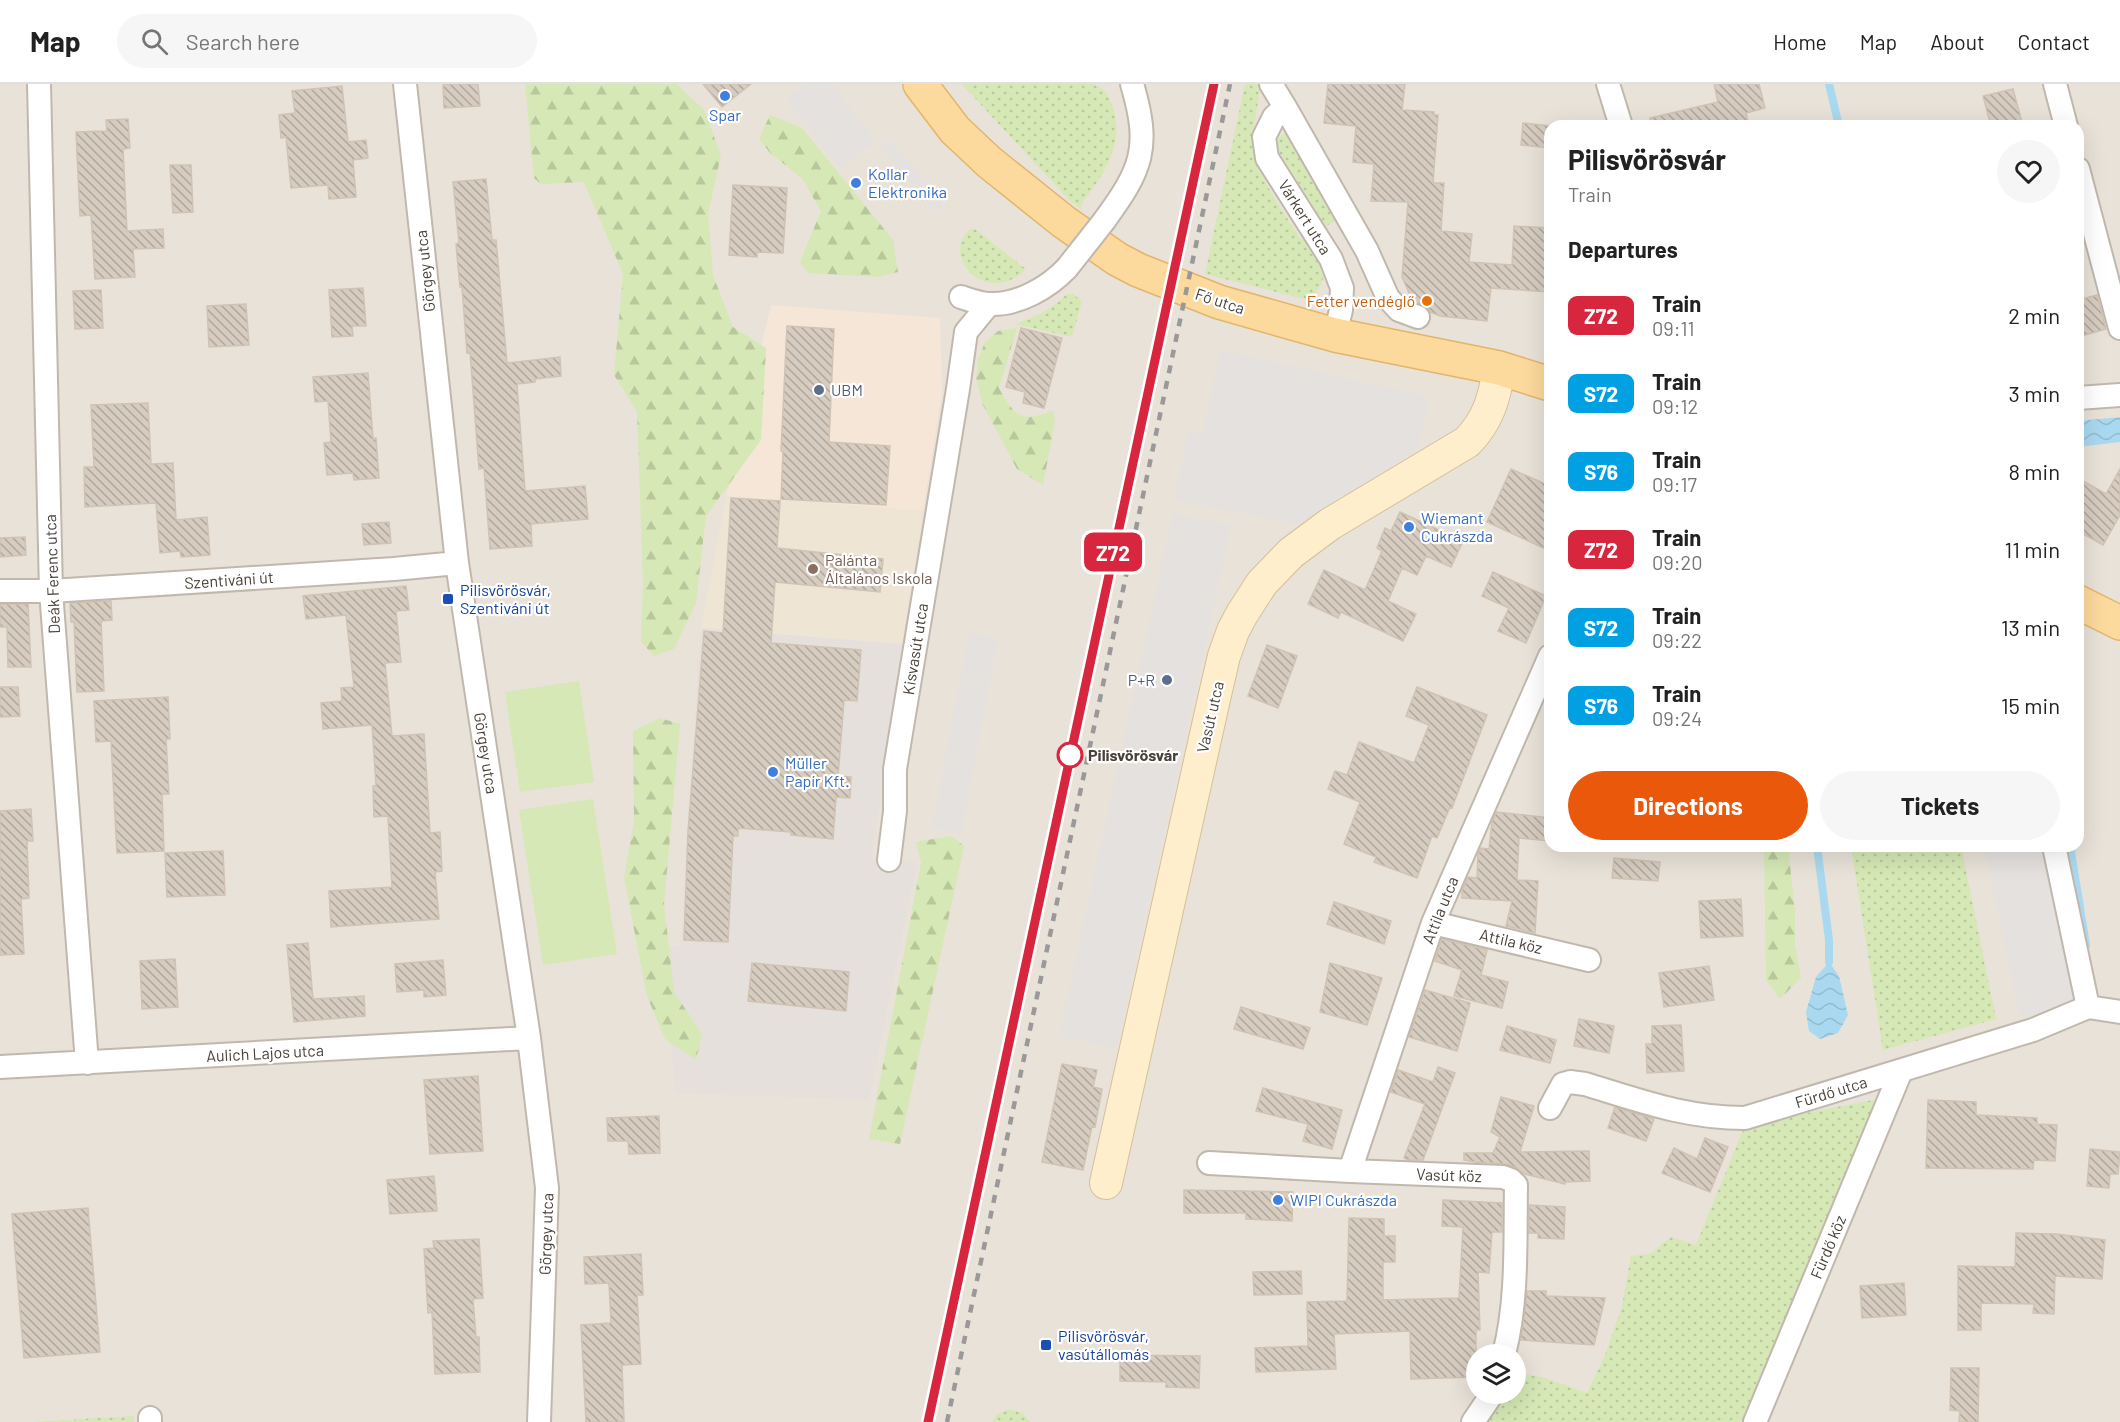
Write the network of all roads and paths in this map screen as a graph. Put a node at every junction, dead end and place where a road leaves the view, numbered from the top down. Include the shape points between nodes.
1 (39, 84) edge
2 (405, 84) edge
3 (920, 84) edge
4 (1132, 84) edge
5 (1271, 84) edge
6 (1608, 84) edge
7 (2055, 84) edge
8 (1285, 107) junction
9 (1619, 120) edge
10 (2064, 120) edge
11 (2084, 192) edge
12 (961, 297) dead end
13 (989, 304) junction
14 (1418, 317) dead end
15 (2120, 328) edge
16 (1335, 335) junction
17 (1499, 368) junction
18 (1544, 382) edge
19 (2120, 395) edge
20 (2084, 398) edge
21 (457, 563) junction
22 (0, 591) edge
23 (51, 591) junction
24 (2084, 605) edge
25 (2120, 623) edge
26 (1544, 670) edge
27 (2055, 852) edge
28 (889, 860) dead end
29 (1433, 923) junction
30 (1589, 960) dead end
31 (2088, 1006) junction
32 (2120, 1012) edge
33 (529, 1038) junction
34 (87, 1063) junction
35 (0, 1067) edge
36 (1901, 1071) junction
37 (1550, 1108) dead end
38 (1209, 1163) dead end
39 (1350, 1172) junction
40 (1106, 1184) dead end
41 (1507, 1344) edge
42 (1485, 1404) edge
43 (539, 1422) edge
44 (1473, 1422) edge
45 (1755, 1422) edge

1 - 23 street, Deák Ferenc utca
2 - 21 street, Görgey utca
3 - 16 main road, Fő utca via 955,130 989,162 1117,259 1219,302
4 - 13 street, bridge via 1142,128 1141,153 1133,177 1104,221 1050,283 1012,301
5 - 8 street
6 - 9 street
7 - 10 street
8 - 14 street via 1367,251 1388,298 1399,310
8 - 16 street, Várkert utca via 1274,117 1264,136 1267,158 1331,259 1342,288
11 - 15 street
12 - 13 street
13 - 28 street, Kisvasút utca via 966,332 895,770
16 - 17 main road, Fő utca
17 - 18 main road, Fő utca
17 - 40 street, Vasút utca via 1488,415 1467,442 1330,524 1291,553 1262,583 1233,631 1214,699
19 - 20 street
21 - 23 street, Szentiváni út
21 - 33 street, Görgey utca
22 - 23 street, Szentiváni út
23 - 34 street, Deák Ferenc utca
24 - 25 main road
26 - 29 street, Attila utca
27 - 31 street
29 - 30 street, Attila köz
29 - 39 street, Attila utca
31 - 32 street
31 - 36 street, Fürdő utca via 2033,1030
33 - 34 street, Aulich Lajos utca
33 - 43 street, Görgey utca via 547,1188
34 - 35 street, Aulich Lajos utca
36 - 37 street, Fürdő utca via 1745,1118 1678,1112 1570,1082 1563,1084
36 - 45 street, Fürdő köz
38 - 39 street, Vasút köz
39 - 41 street, Vasút köz via 1503,1177 1516,1185 1514,1283
42 - 44 street

